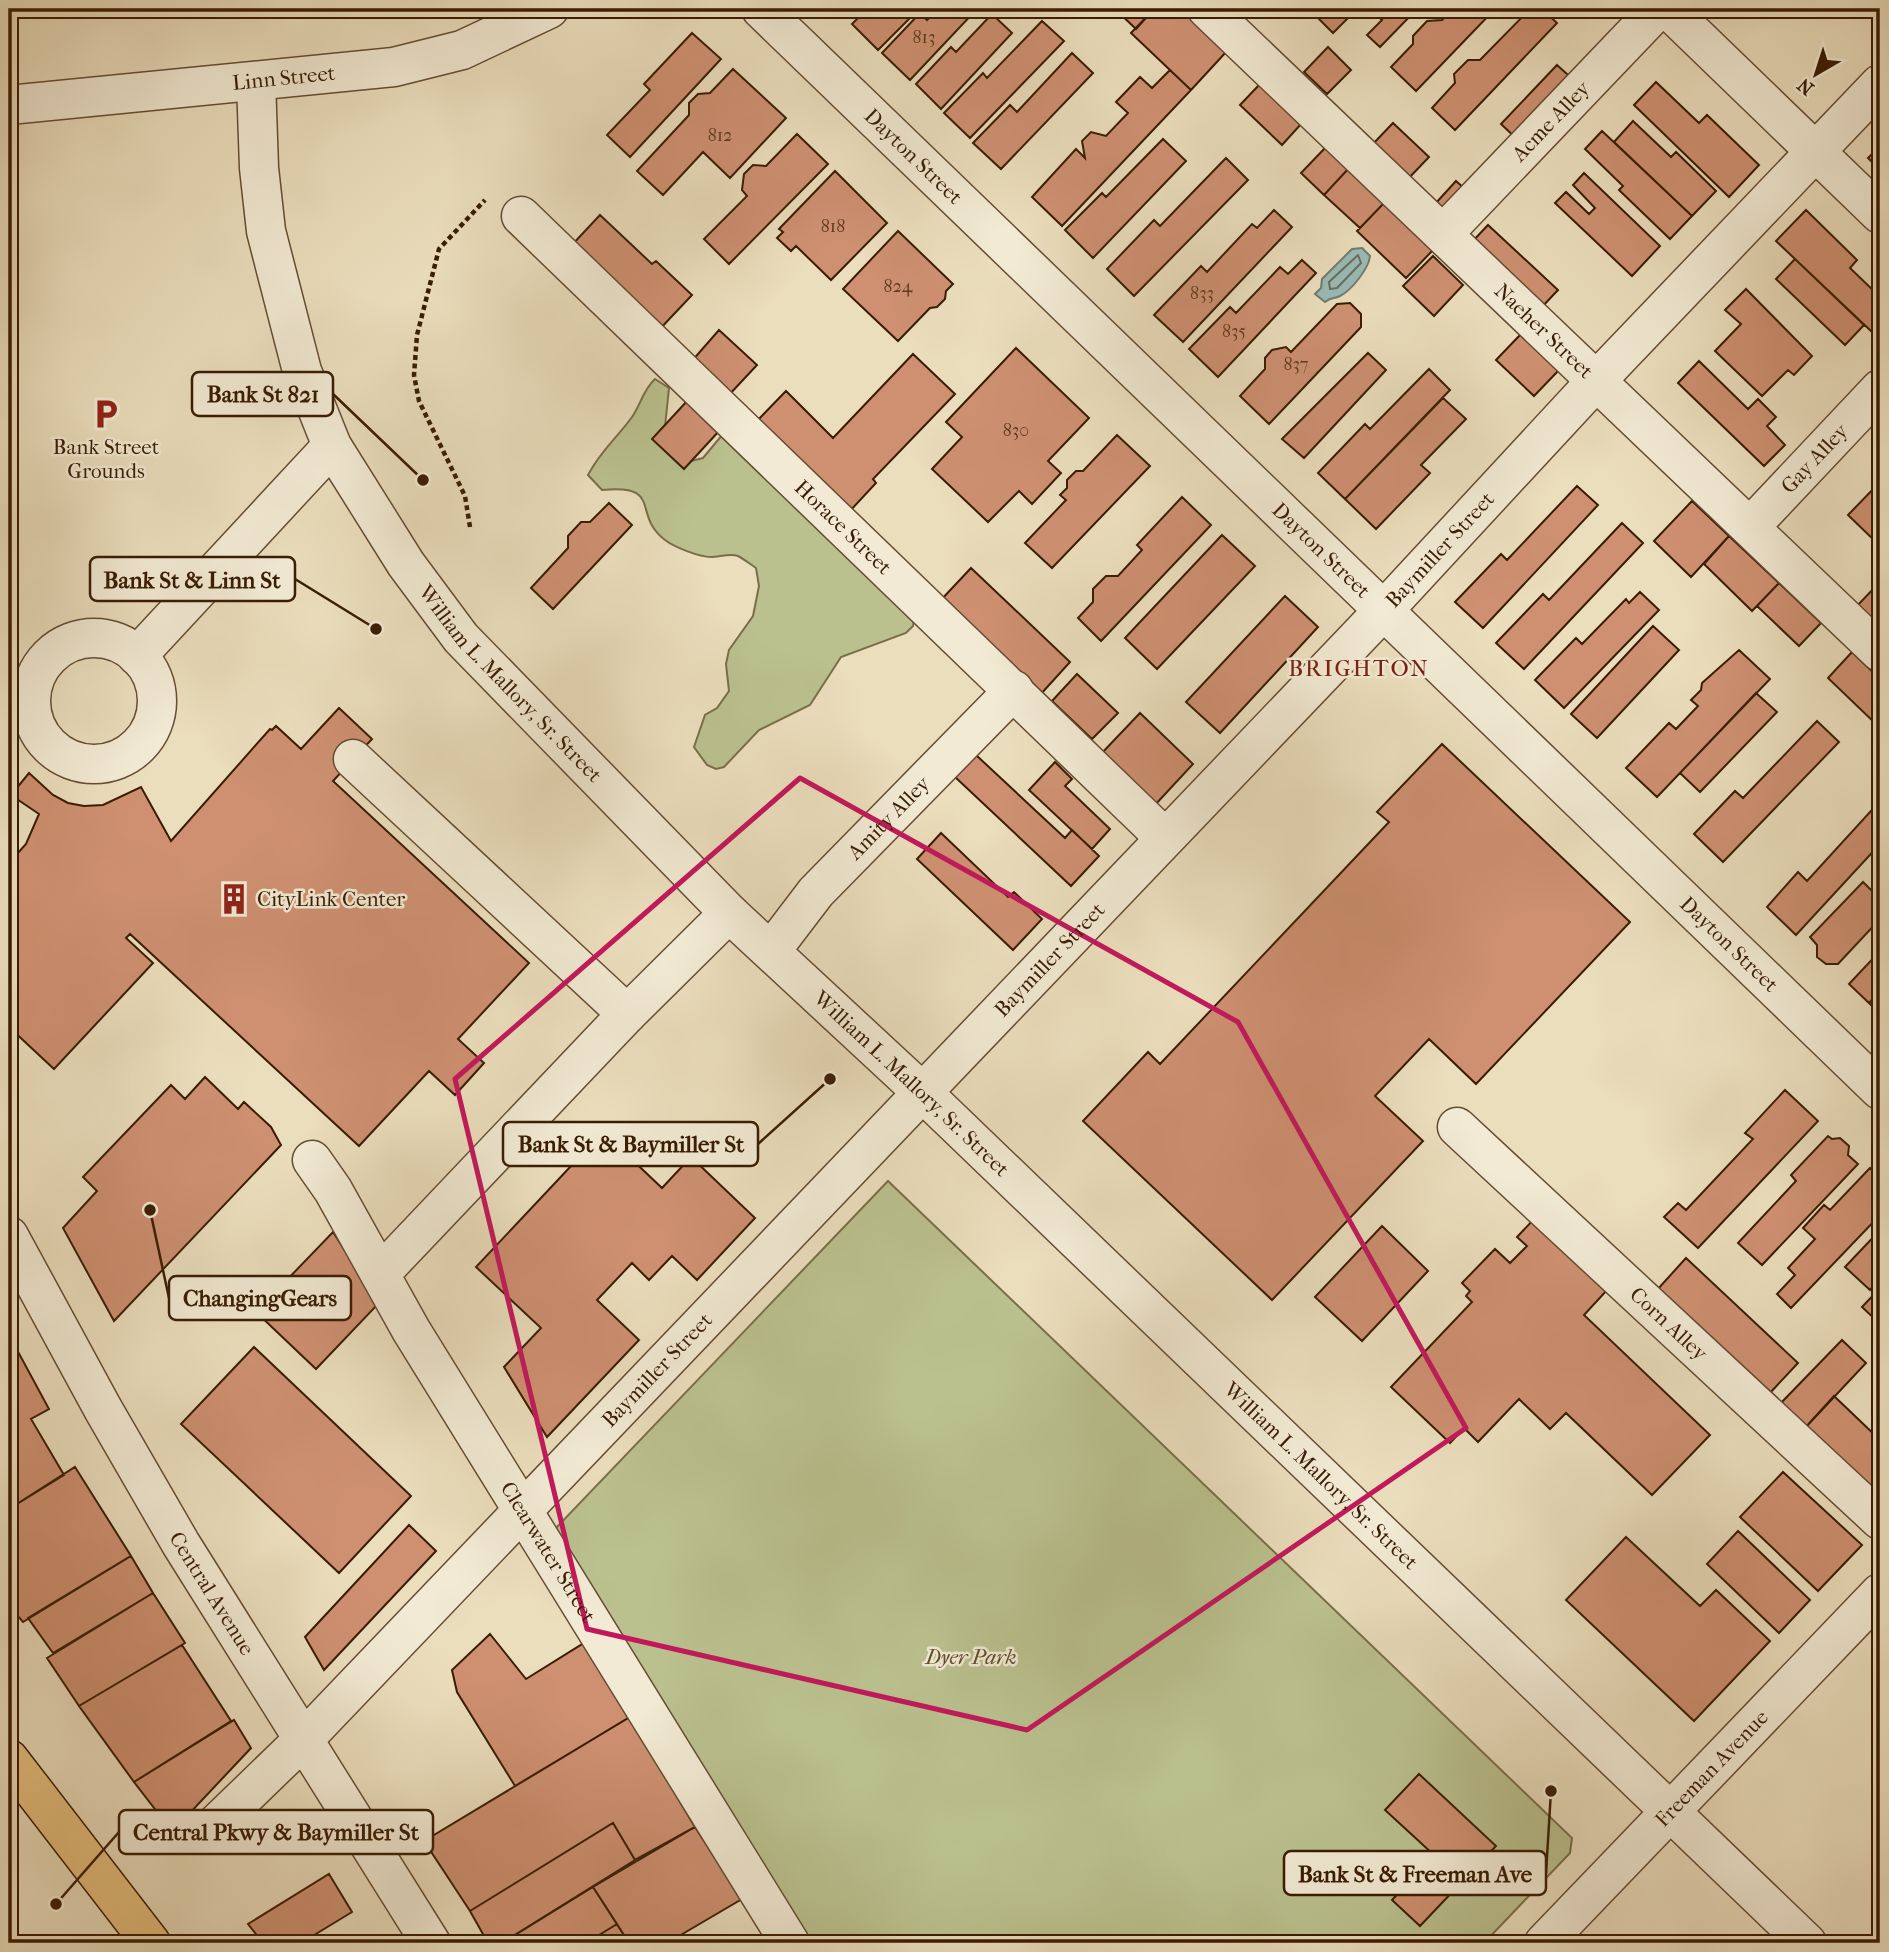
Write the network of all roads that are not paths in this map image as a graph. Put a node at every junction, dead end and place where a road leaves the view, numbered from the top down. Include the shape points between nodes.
1 (549, 9) edge
2 (761, 9) edge
3 (1207, 9) edge
4 (1658, 9) edge
5 (1668, 9) edge
6 (256, 81) junction
7 (1880, 84) edge
8 (9, 105) edge
9 (1816, 151) junction
10 (1880, 214) edge
11 (521, 216) dead end
12 (1443, 234) junction
13 (1597, 380) junction
14 (1880, 389) edge
15 (332, 446) junction
16 (1751, 527) junction
17 (1383, 611) junction
18 (1880, 652) edge
19 (137, 656) dead end
20 (1014, 690) junction
21 (353, 759) dead end
22 (1166, 838) junction
23 (729, 913) junction
24 (771, 951) junction
25 (627, 1014) junction
26 (1880, 1090) edge
27 (923, 1093) junction
28 (1457, 1127) dead end
29 (312, 1160) dead end
30 (9, 1236) edge
31 (380, 1274) junction
32 (523, 1510) junction
33 (1880, 1520) edge
34 (1880, 1593) edge
35 (304, 1738) junction
36 (9, 1759) edge
37 (1672, 1812) junction
38 (211, 1829) dead end
39 (151, 1943) edge
40 (431, 1943) edge
41 (790, 1943) edge
42 (1544, 1943) edge
43 (1807, 1943) edge

1 - 6 street, Linn Street via 462,50 394,67
2 - 17 street, Dayton Street
3 - 12 street, Naeher Street
4 - 12 street, Acme Alley
5 - 9 street
6 - 8 street, Linn Street
6 - 15 street, William L. Mallory, Sr. Street via 266,231 302,370
7 - 9 street, Baymiller Street
9 - 10 street
9 - 13 street, Baymiller Street
11 - 20 street, Horace Street
12 - 13 street, Naeher Street
13 - 16 street, Naeher Street
13 - 17 street, Baymiller Street
14 - 16 street, Gay Alley
15 - 19 street
15 - 23 street, William L. Mallory, Sr. Street via 406,564 461,638
16 - 18 street, Naeher Street
17 - 22 street, Baymiller Street
17 - 26 street, Dayton Street
20 - 22 street, Horace Street
20 - 24 street, Amity Alley via 816,892
21 - 25 street
22 - 27 street, Baymiller Street
23 - 24 street, William L. Mallory, Sr. Street
23 - 25 street
24 - 27 street, William L. Mallory, Sr. Street
25 - 31 street
27 - 32 street, Baymiller Street
27 - 37 street, William L. Mallory, Sr. Street
28 - 33 street, Corn Alley
29 - 31 street, Clearwater Street
30 - 35 street, Central Avenue via 174,1533
31 - 32 street, Clearwater Street
32 - 35 street, Baymiller Street
32 - 41 street, Clearwater Street
34 - 37 street, Freeman Avenue
35 - 38 street, Baymiller Street
35 - 40 street, Central Avenue
36 - 39 main road
37 - 42 street, Freeman Avenue
37 - 43 street, William L. Mallory, Sr. Street

